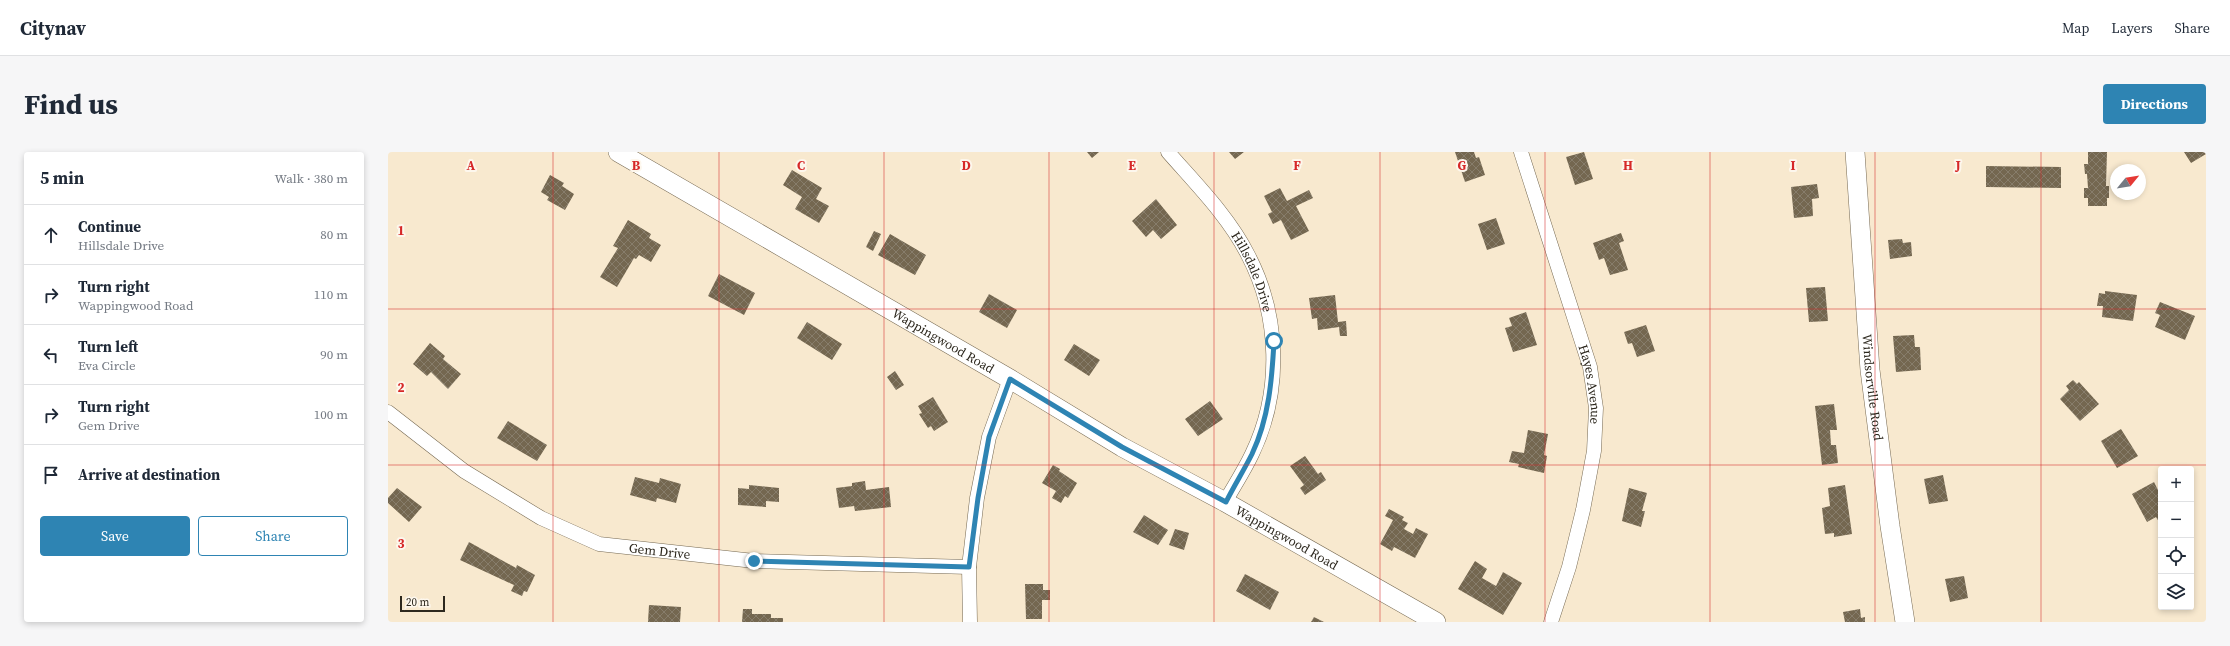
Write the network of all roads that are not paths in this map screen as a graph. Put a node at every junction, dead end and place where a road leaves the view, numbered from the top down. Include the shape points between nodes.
1 (618, 152) edge
2 (1168, 152) edge
3 (1521, 152) edge
4 (1855, 152) edge
5 (1010, 379) junction
6 (388, 412) edge
7 (1226, 502) junction
8 (969, 567) junction
9 (970, 622) edge
10 (1436, 622) edge
11 (1551, 622) edge
12 (1905, 622) edge

1 - 5 main road, Wappingwood Road
2 - 7 street, Hillsdale Drive via 1226,221 1248,255 1264,295 1274,341 1272,383 1262,428 1252,454
3 - 11 street, Hayes Avenue via 1590,367 1596,408 1594,451 1583,510 1569,567
4 - 12 main road, Windsorville Road via 1870,370
5 - 7 main road, Wappingwood Road via 1122,447
5 - 8 street via 989,437
6 - 8 street, Gem Drive via 464,471 541,518 599,544 754,561
7 - 10 main road, Wappingwood Road
8 - 9 street

